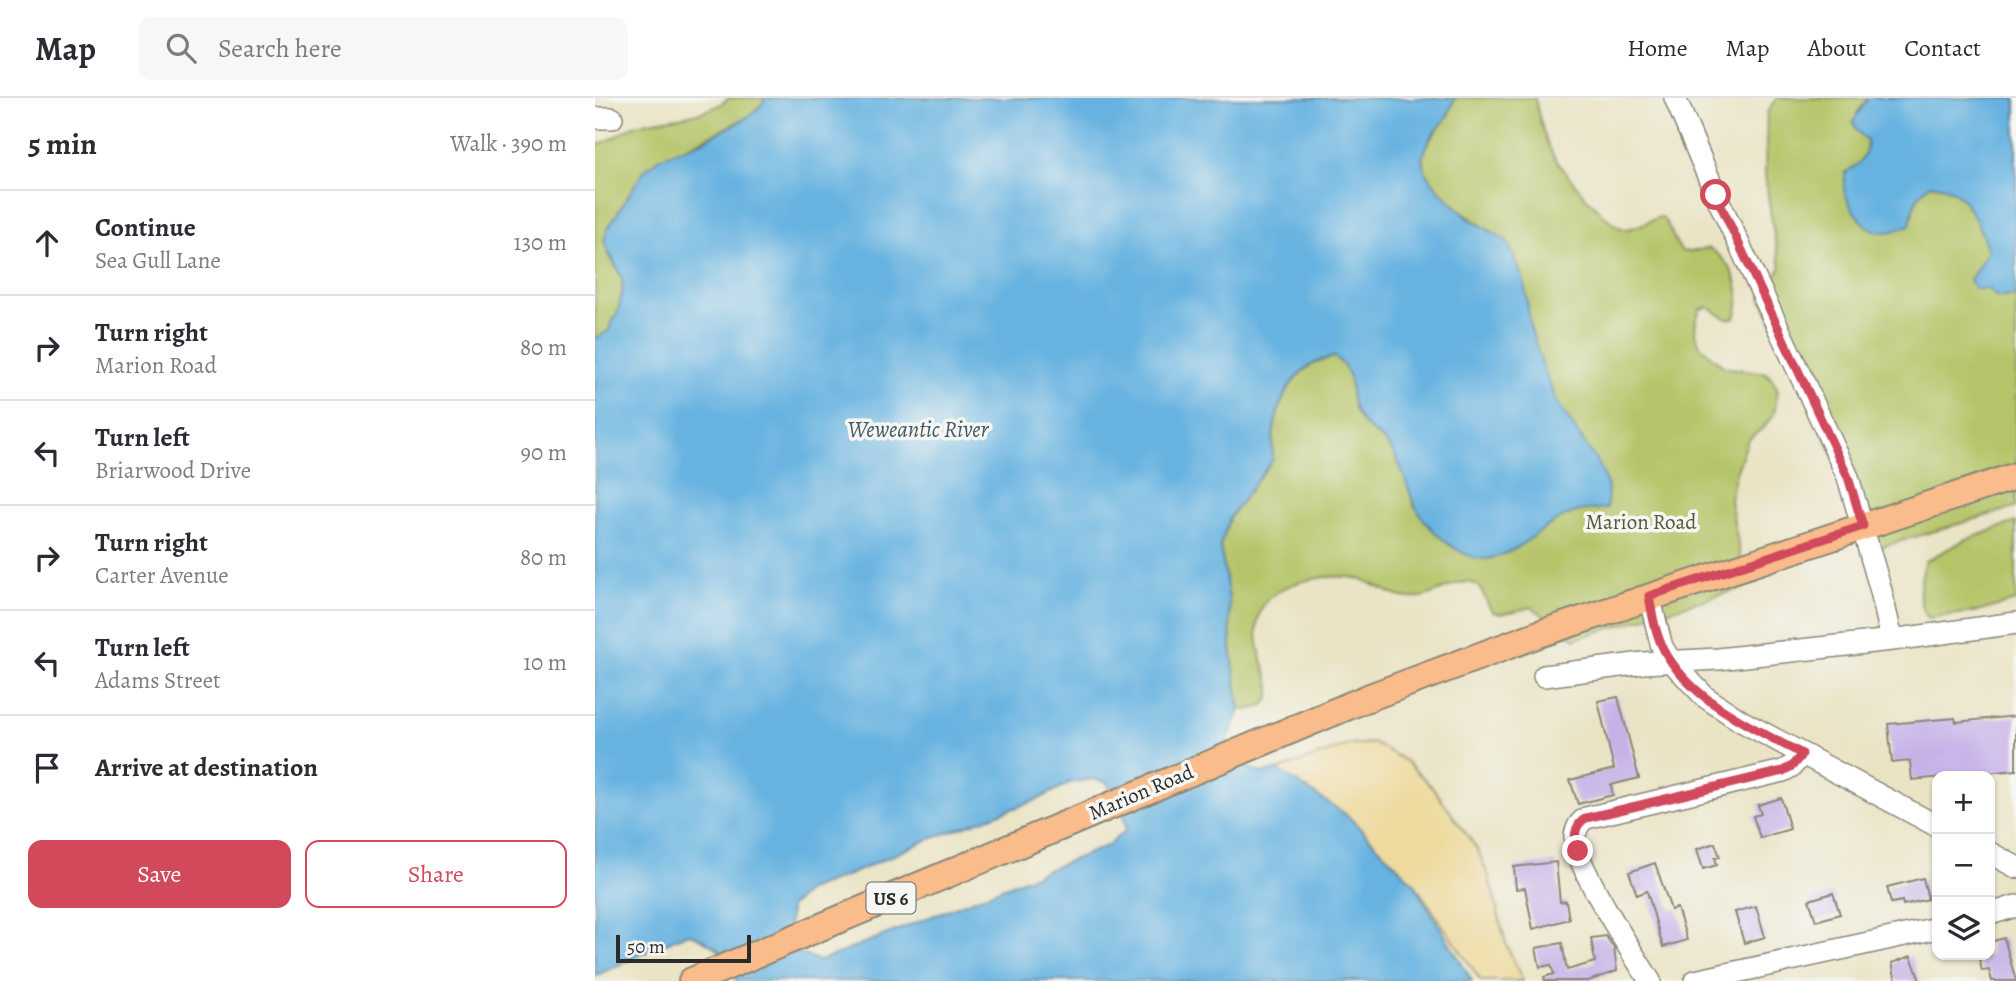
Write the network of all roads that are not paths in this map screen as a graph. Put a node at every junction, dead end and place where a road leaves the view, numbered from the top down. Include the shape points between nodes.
1 (1675, 98) edge
2 (2016, 476) edge
3 (1863, 526) junction
4 (1649, 596) junction
5 (2016, 622) edge
6 (1892, 640) junction
7 (1671, 661) junction
8 (1545, 676) dead end
9 (1802, 754) junction
10 (1932, 823) edge
11 (1995, 856) edge
12 (2016, 867) edge
13 (2016, 906) edge
14 (1995, 912) edge
15 (1932, 929) edge
16 (692, 981) edge
17 (1650, 981) edge
18 (1695, 981) edge

1 - 3 street via 1848,477
2 - 3 main road, Marion Road / US 6
3 - 4 main road, Marion Road / US 6
3 - 6 street
4 - 7 street via 1657,633
4 - 16 main road, Marion Road / US 6 via 1447,668 1252,746
5 - 6 street
6 - 7 street
7 - 8 street
7 - 9 street via 1705,697
9 - 10 street
9 - 17 street via 1783,771 1586,818 1578,826 1574,838 1601,903
11 - 12 street
13 - 14 street
15 - 18 street

